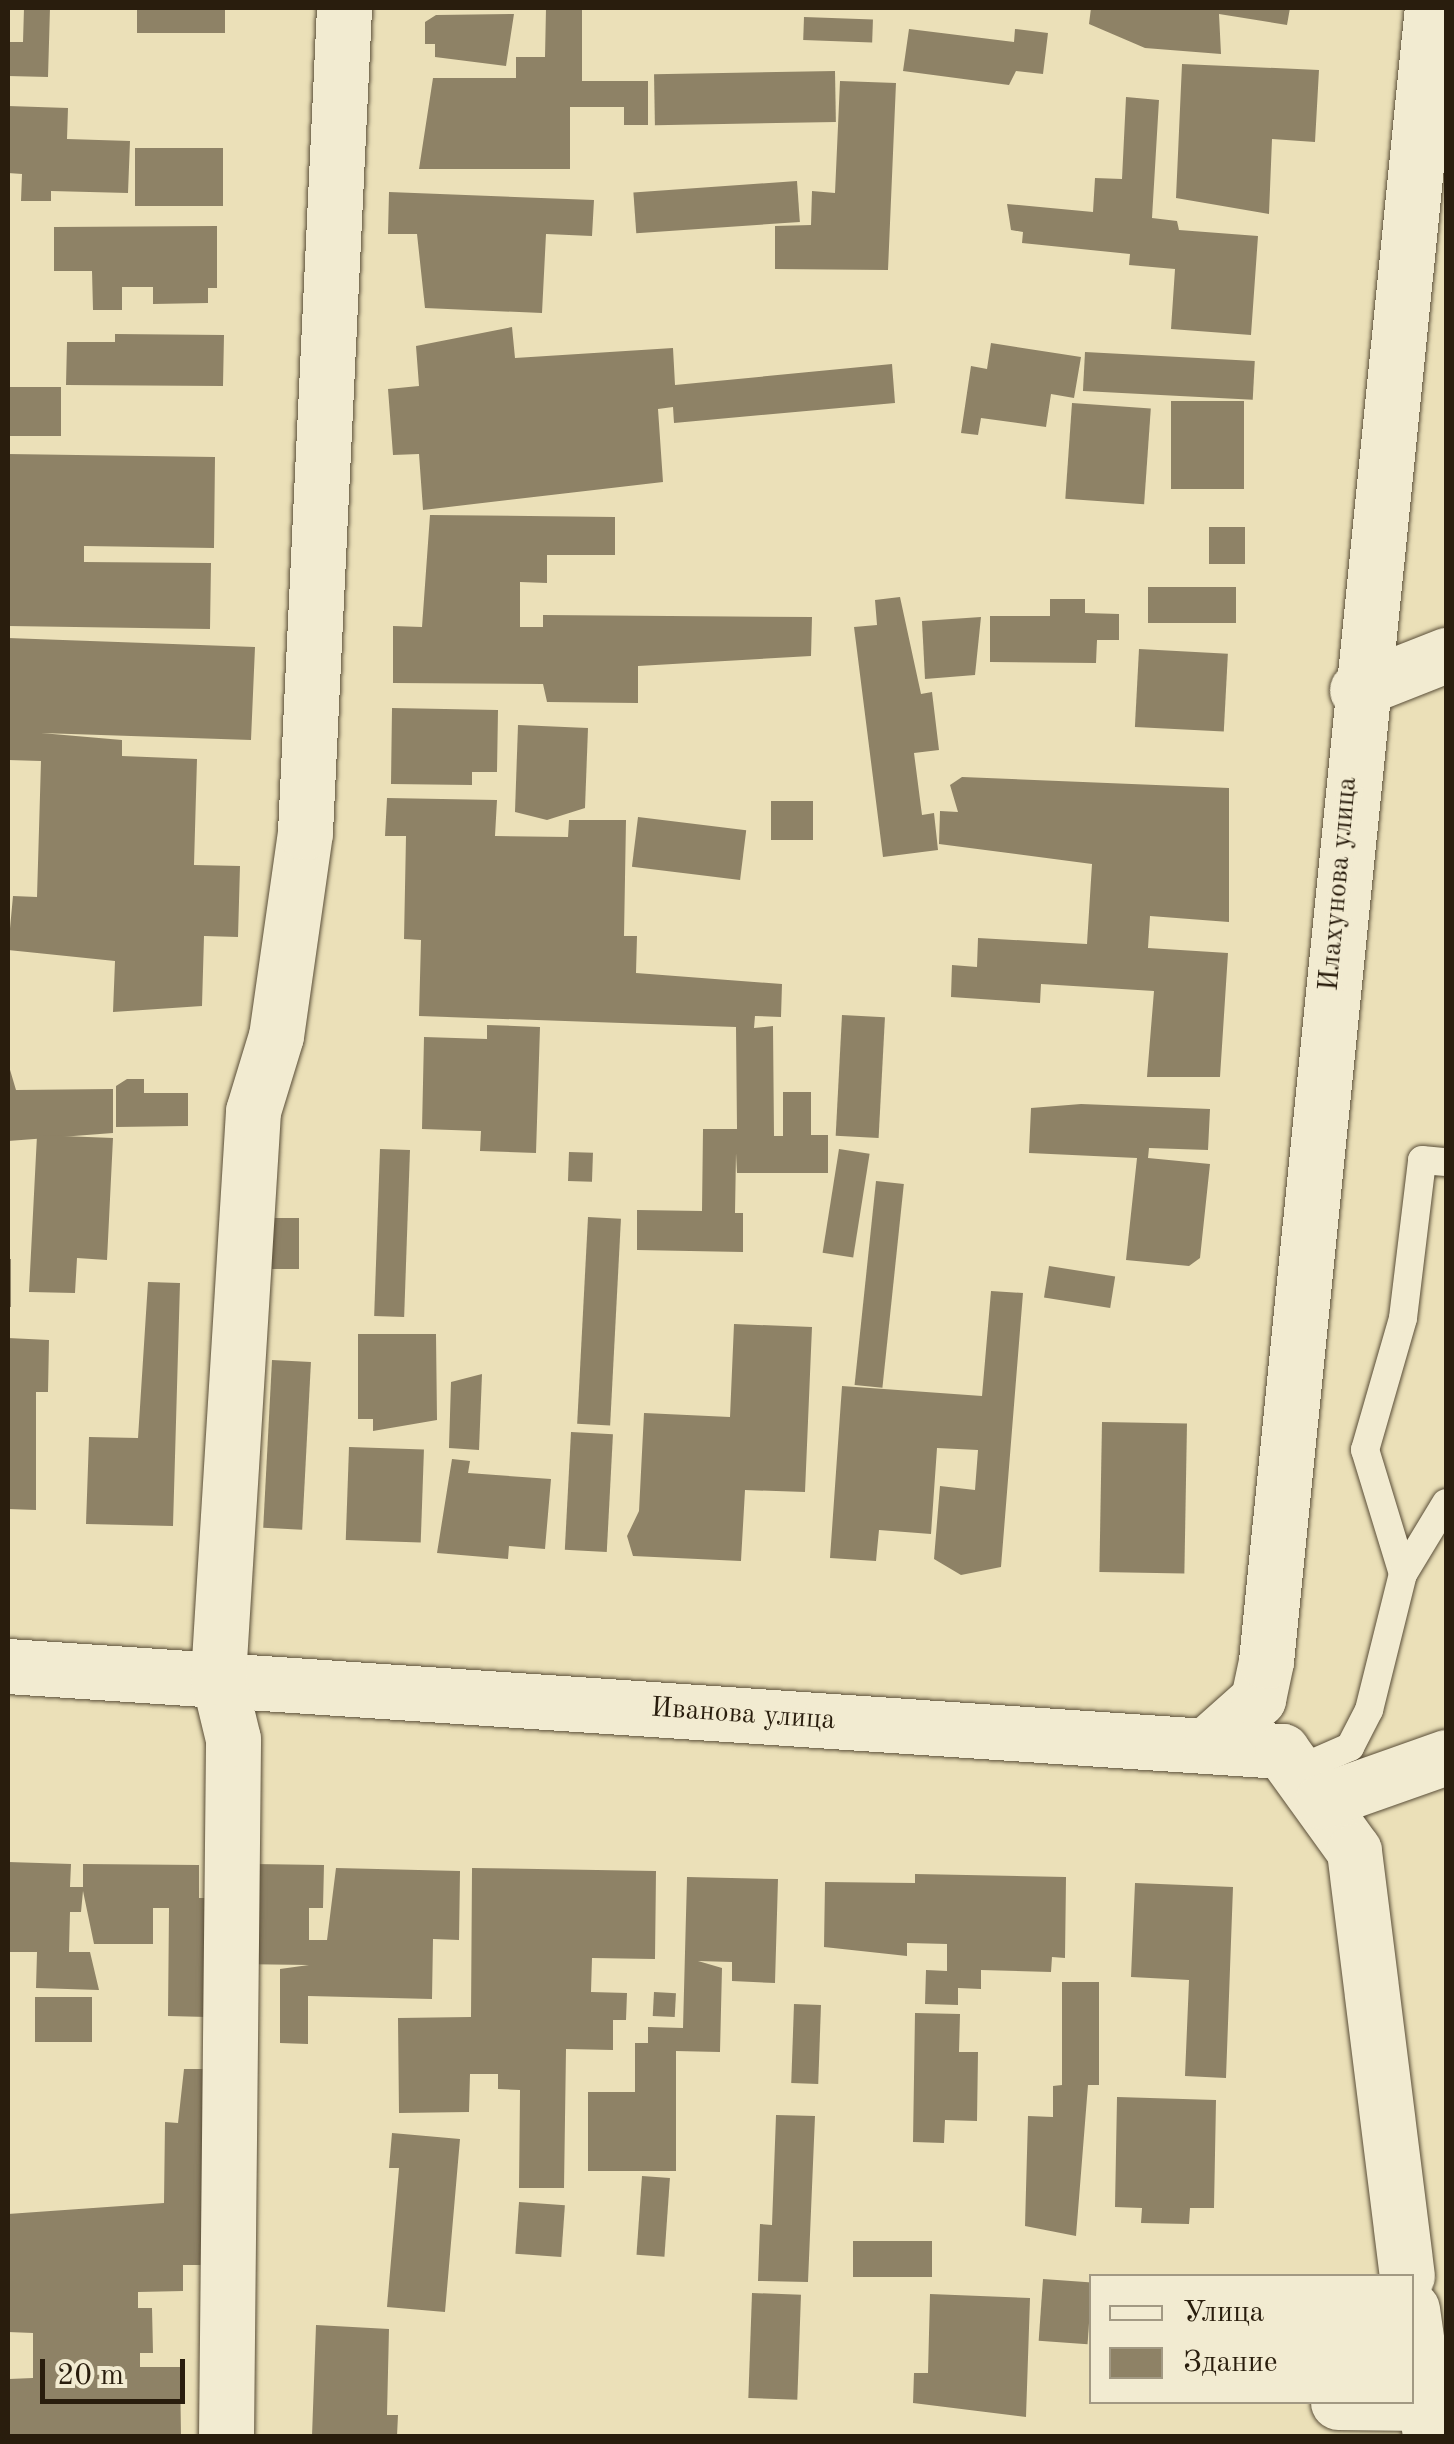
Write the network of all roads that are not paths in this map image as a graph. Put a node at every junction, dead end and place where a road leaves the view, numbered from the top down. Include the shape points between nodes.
1 (344, 8) edge
2 (1432, 8) edge
3 (1446, 655) edge
4 (1357, 690) junction
5 (1446, 1162) edge
6 (1446, 1503) edge
7 (1404, 1574) junction
8 (8, 1666) edge
9 (218, 1677) junction
10 (1212, 1740) junction
11 (1446, 1757) edge
12 (1310, 1785) junction
13 (1407, 2274) edge
14 (1414, 2323) edge
15 (1348, 2404) edge
16 (1428, 2420) edge
17 (226, 2436) edge

1 - 9 street via 305,832 276,1036 254,1111
2 - 4 street, Илахунова улица
3 - 4 street
4 - 10 street, Илахунова улица via 1266,1661 1258,1698
5 - 7 lane via 1422,1160 1404,1318 1366,1450
6 - 7 lane
7 - 12 lane via 1370,1710 1350,1748
8 - 9 street, Иванова улица
9 - 10 street, Иванова улица via 1119,1742
9 - 17 street via 233,1738
10 - 12 street, Иванова улица via 1282,1750
11 - 12 street
12 - 13 street via 1354,1852
14 - 16 street
15 - 16 street

